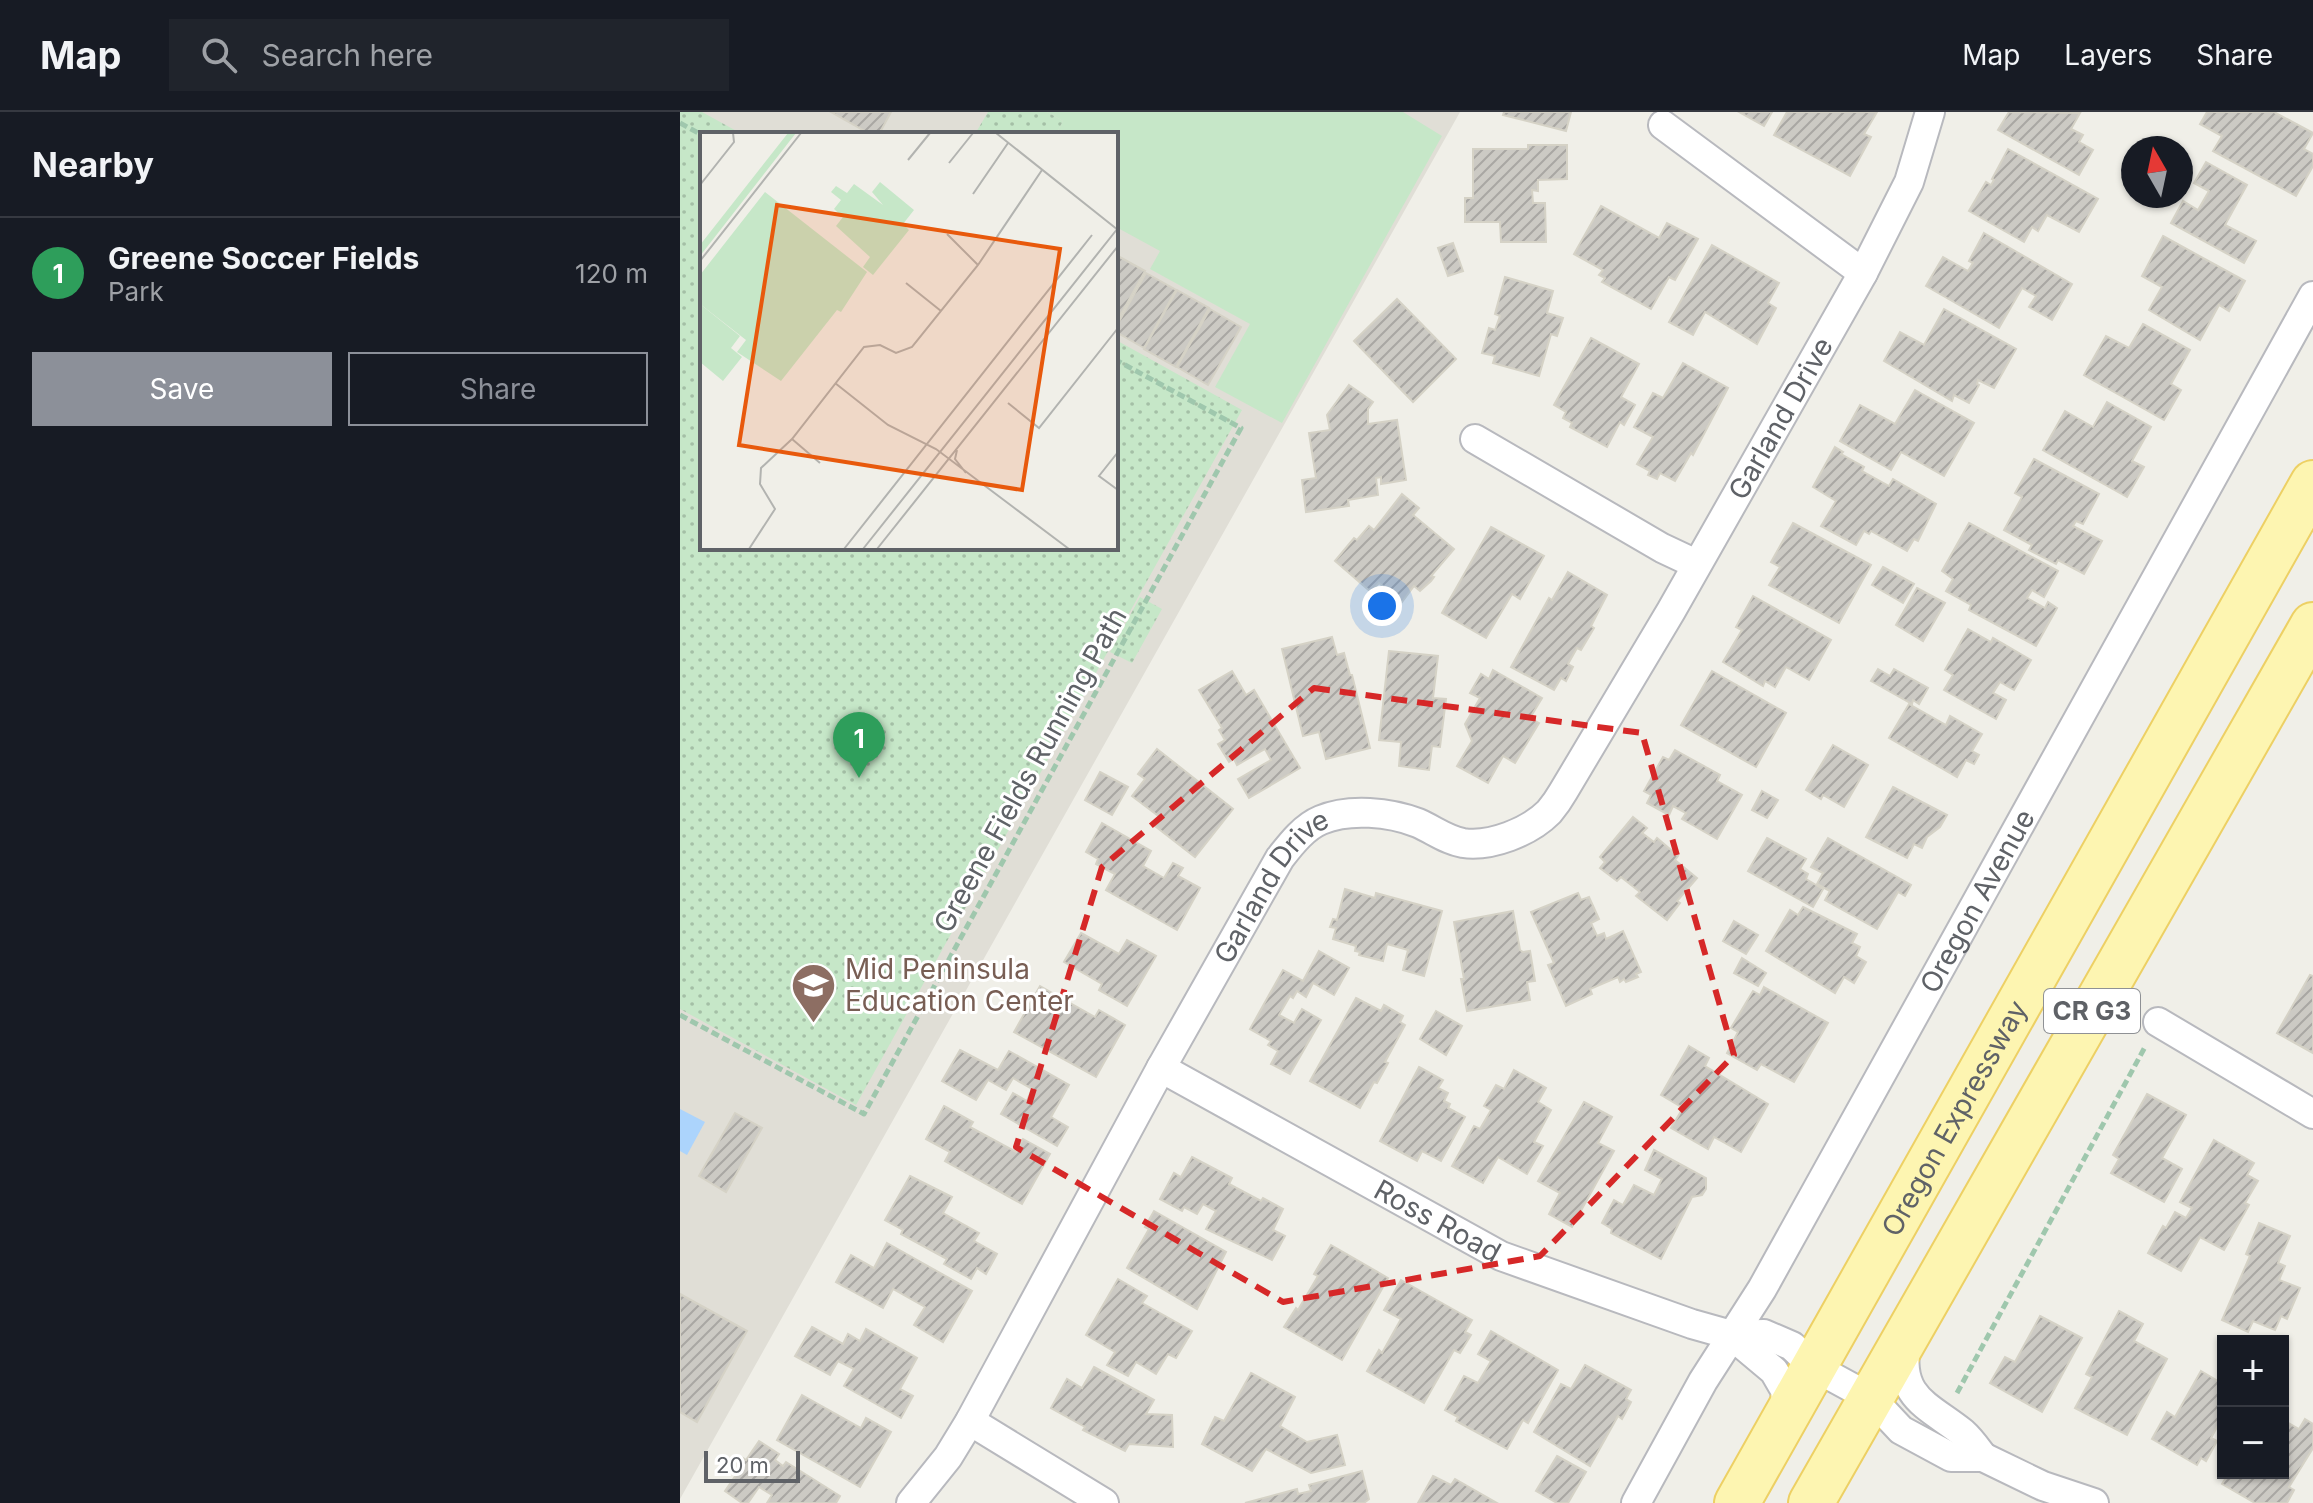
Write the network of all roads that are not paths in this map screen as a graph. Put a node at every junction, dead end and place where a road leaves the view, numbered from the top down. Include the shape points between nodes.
1 (1930, 112) edge
2 (1663, 125) dead end
3 (1863, 273) junction
4 (2313, 296) edge
5 (1475, 439) dead end
6 (2313, 483) edge
7 (1696, 564) junction
8 (2313, 625) edge
9 (2158, 1022) road end
10 (1161, 1068) junction
11 (2313, 1114) edge
12 (1908, 1333) junction
13 (1731, 1335) junction
14 (1814, 1367) junction
15 (1871, 1398) junction
16 (1787, 1414) junction
17 (970, 1421) junction
18 (1983, 1457) junction
19 (911, 1503) edge
20 (1104, 1503) edge
21 (1636, 1503) edge
22 (1737, 1503) edge
23 (1811, 1503) edge
24 (2094, 1503) edge

1 - 3 street, Garland Drive via 1909,182
2 - 3 street
3 - 7 street, Garland Drive
4 - 13 street, Oregon Avenue via 1762,1289
5 - 7 street
6 - 14 main road, Oregon Expressway / CR G3
7 - 10 street, Garland Drive via 1548,813 1512,835 1480,843 1453,840 1383,814 1320,821 1280,858
8 - 12 main road, CR G3
9 - 11 street
10 - 13 street, Ross Road via 1501,1256
10 - 17 street, Garland Drive
12 - 15 main road, CR G3
12 - 18 street via 1903,1361 1909,1389 1965,1435
13 - 14 street, Ross Road via 1764,1334 1792,1346
13 - 16 street, Ross Road via 1774,1371 1785,1390
13 - 21 street, Oregon Avenue
14 - 15 street, Ross Road
14 - 16 main road, Oregon Expressway / CR G3
15 - 18 street, Ross Road via 1901,1430 1951,1457
15 - 23 main road, CR G3
16 - 22 main road, Oregon Expressway / CR G3
17 - 19 street, Garland Drive
17 - 20 street
18 - 24 street, Ross Road

